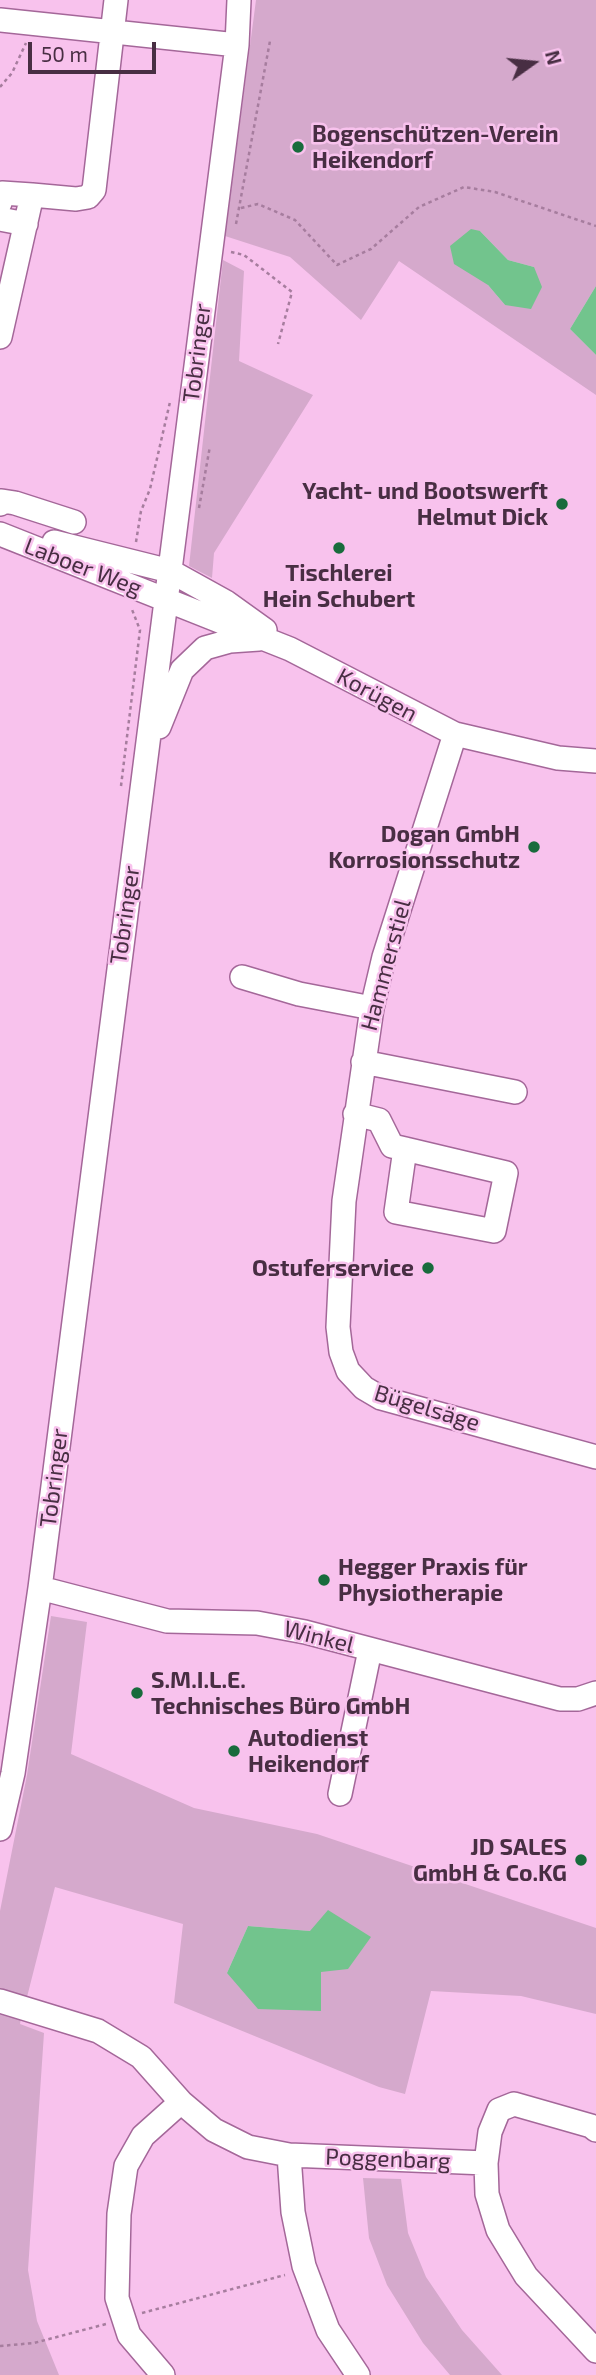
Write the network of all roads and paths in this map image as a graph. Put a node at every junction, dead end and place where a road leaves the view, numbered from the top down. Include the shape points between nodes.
1 (116, 0) edge
2 (239, 0) edge
3 (0, 20) edge
4 (35, 24) junction
5 (114, 35) junction
6 (270, 41) dead end
7 (237, 45) junction
8 (0, 87) edge
9 (32, 195) junction
10 (0, 203) edge
11 (241, 208) junction
12 (0, 219) edge
13 (26, 224) junction
14 (596, 226) edge
15 (234, 229) dead end
16 (210, 247) junction
17 (0, 337) edge
18 (278, 344) dead end
19 (0, 504) edge
20 (74, 522) dead end
21 (0, 532) edge
22 (170, 571) junction
23 (167, 599) junction
24 (140, 630) dead end
25 (163, 634) junction
26 (263, 639) junction
27 (290, 649) junction
28 (455, 734) junction
29 (149, 752) junction
30 (596, 761) edge
31 (242, 977) dead end
32 (372, 1008) junction
33 (363, 1062) junction
34 (515, 1093) dead end
35 (355, 1114) junction
36 (405, 1149) junction
37 (344, 1201) joint
38 (596, 1457) edge
39 (40, 1588) junction
40 (370, 1650) junction
41 (596, 1693) edge
42 (340, 1794) dead end
43 (0, 1829) edge
44 (0, 2001) edge
45 (181, 2102) junction
46 (596, 2130) edge
47 (289, 2155) junction
48 (486, 2163) junction
49 (306, 2270) junction
50 (124, 2320) junction
51 (0, 2346) edge
52 (596, 2351) edge
53 (163, 2375) edge
54 (358, 2375) edge

1 - 5 street
2 - 7 street, Tobringer
3 - 4 street
4 - 5 street
4 - 8 path via 12,73
5 - 7 street
5 - 9 street via 94,190 88,197 76,199
6 - 11 path
7 - 16 street, Tobringer
9 - 10 street via 2,193
9 - 13 street
11 - 14 path via 258,204 295,220 337,265 372,249 419,207 464,187 495,192
11 - 15 path
12 - 13 street
13 - 17 street
16 - 18 path via 244,255 292,292
16 - 22 street, Tobringer
19 - 20 street via 15,503
21 - 22 street, Laboer Weg
21 - 23 street, Laboer Weg
22 - 23 street, Tobringer
22 - 27 street, Laboer Weg via 226,601
23 - 25 street, Tobringer
23 - 26 street, Korügen
24 - 25 path
25 - 29 street, Tobringer
26 - 27 street, Korügen
26 - 29 street via 205,648 182,670
27 - 28 street, Korügen
28 - 30 street, Korügen via 558,758
28 - 32 street, Hammerstiel
29 - 39 street, Tobringer
31 - 32 street
32 - 33 street, Hammerstiel
33 - 34 street
33 - 35 street, Hammerstiel
35 - 36 street via 379,1119 392,1146
35 - 37 street, Hammerstiel
36 - 36 street via 506,1173 494,1231 396,1212
37 - 38 street, Bügelsäge via 338,1326 348,1371 364,1388 381,1398
39 - 40 street, Winkel via 167,1621 257,1623
39 - 43 street, Tobringer via 13,1773
40 - 41 street, Winkel via 559,1699
40 - 42 street
44 - 45 street, Poggenbarg via 98,2031 141,2057
45 - 47 street, Poggenbarg via 214,2130 248,2147
45 - 50 street via 143,2136 126,2166 117,2286
46 - 48 street via 514,2104 499,2110 490,2132
47 - 48 street, Poggenbarg
47 - 49 street via 293,2212
48 - 52 street via 498,2231 526,2276
49 - 50 path
49 - 54 street via 328,2330
50 - 51 path via 34,2343
50 - 53 street via 129,2335

